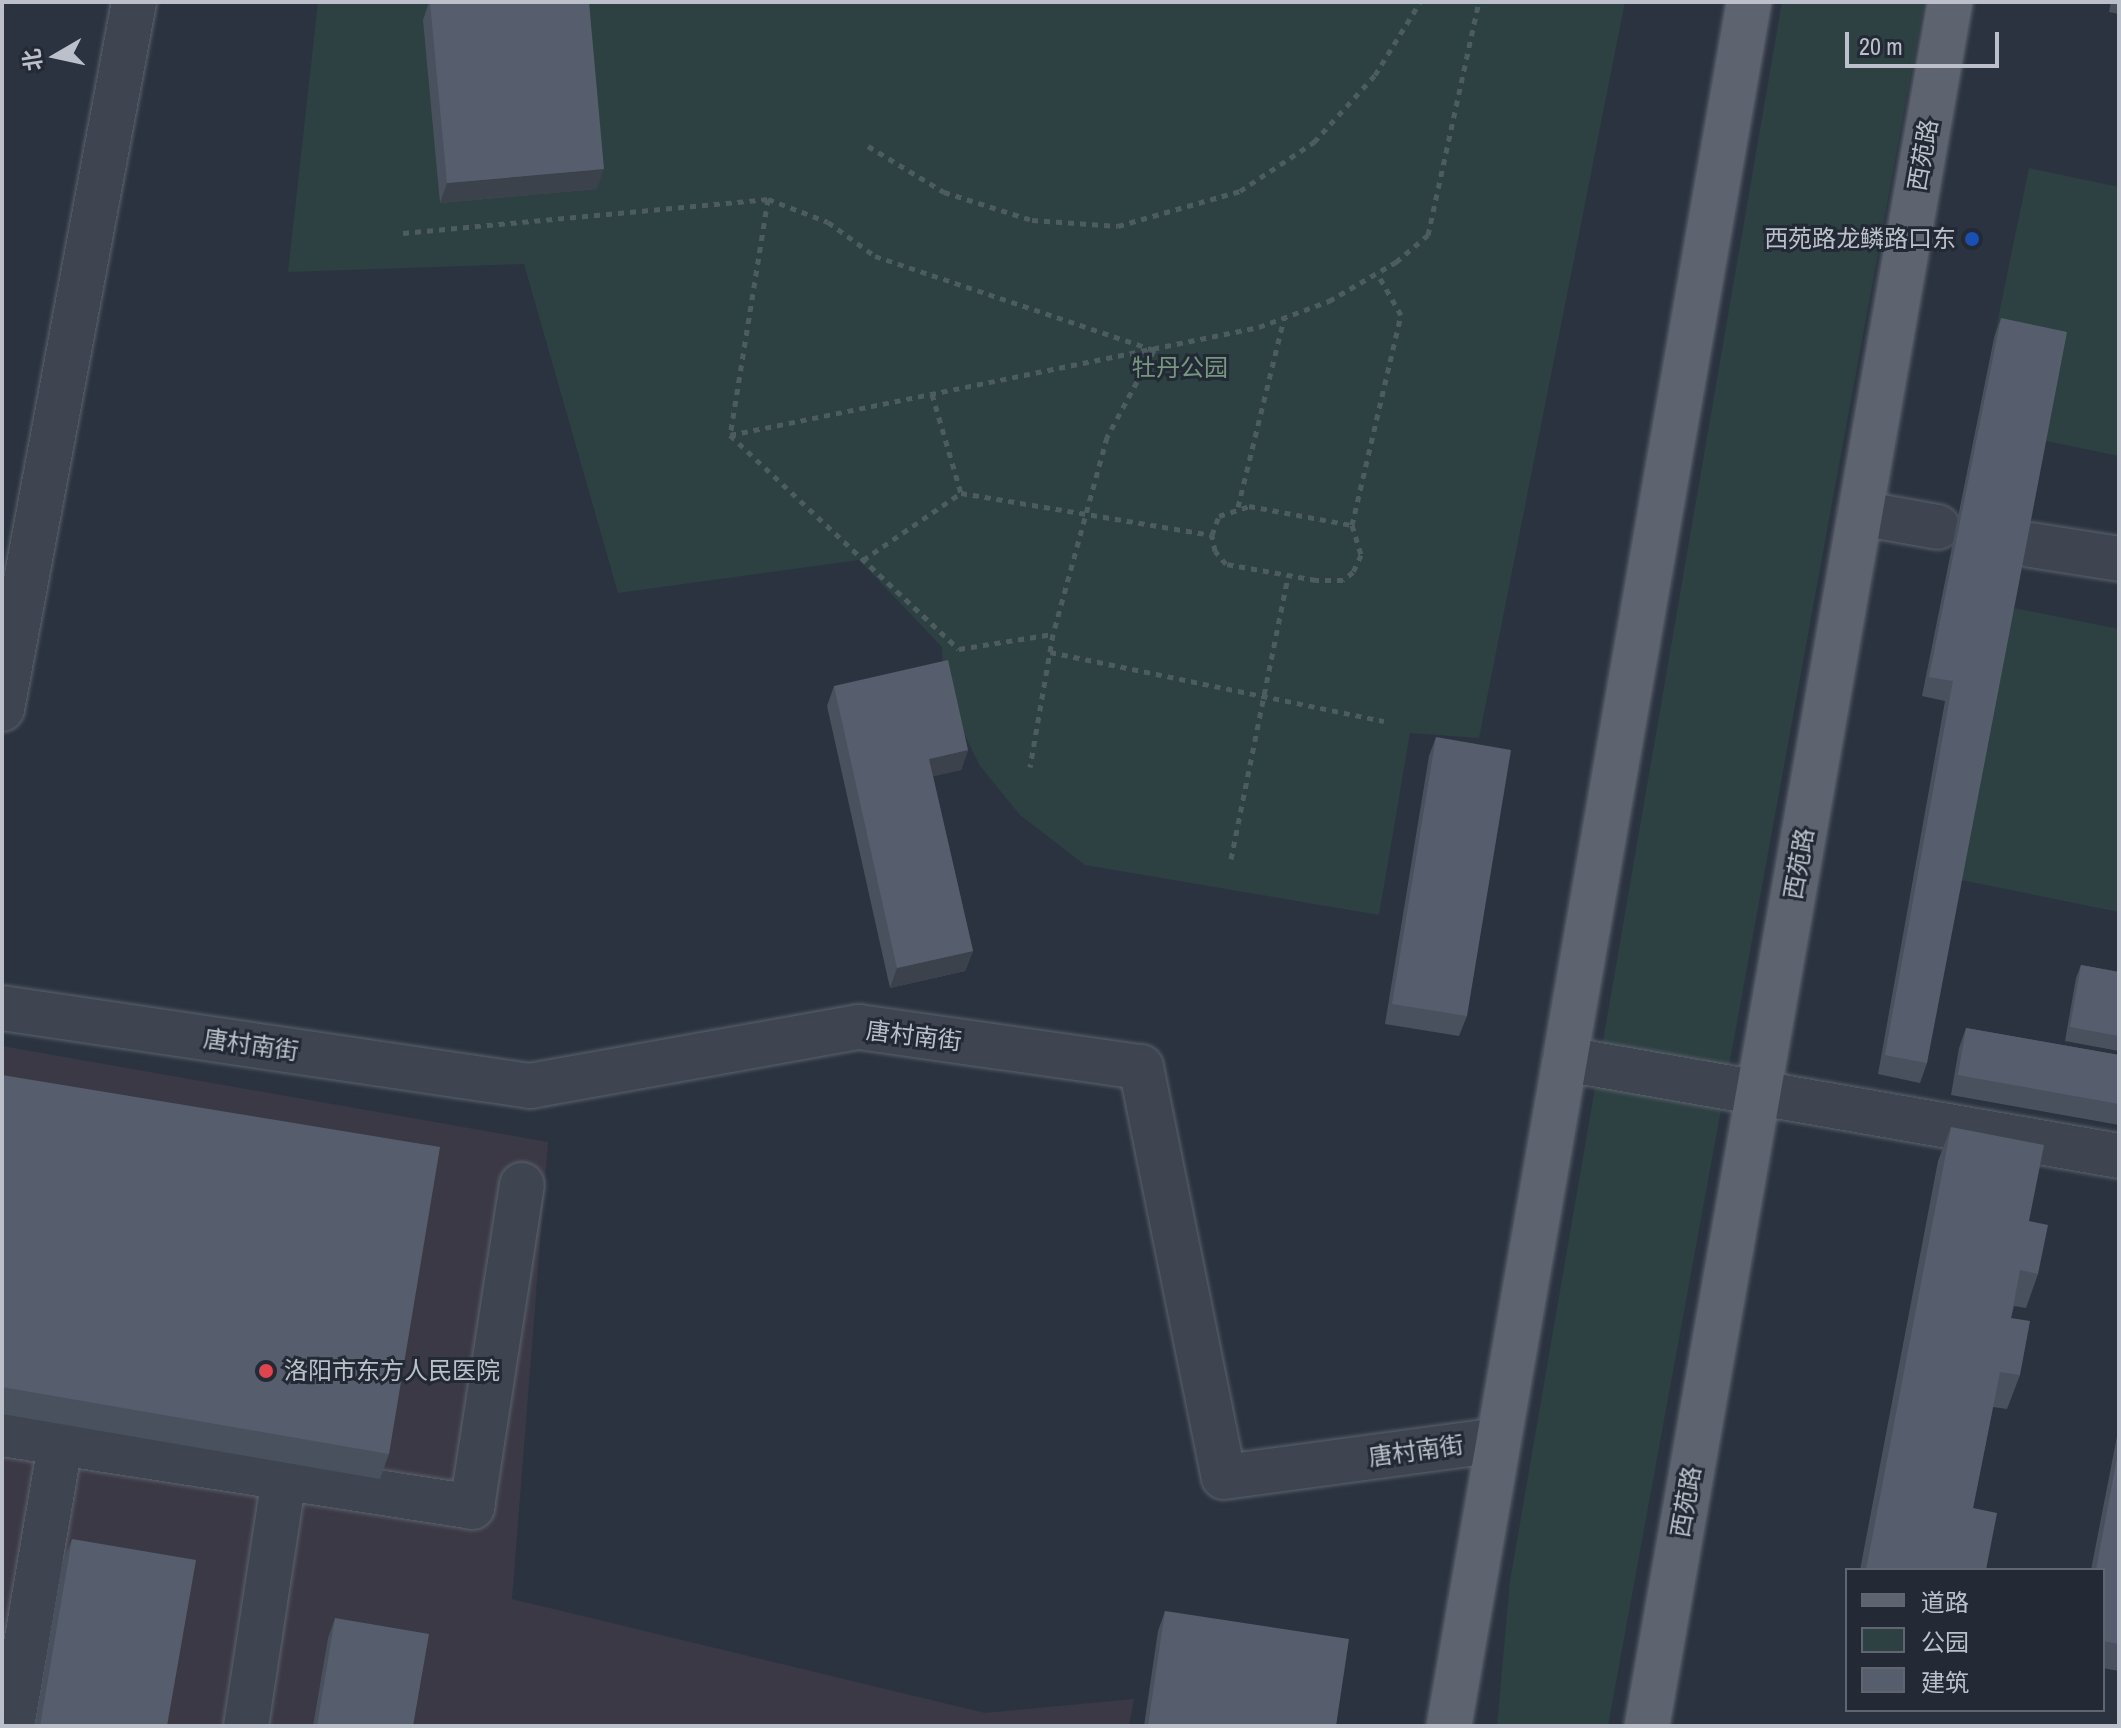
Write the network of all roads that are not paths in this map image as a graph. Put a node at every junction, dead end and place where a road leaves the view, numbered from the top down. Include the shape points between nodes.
1 (134, 2) edge
2 (1749, 2) edge
3 (1950, 2) edge
4 (1860, 513) junction
5 (1938, 527) dead end
6 (2030, 545) edge
7 (2119, 559) edge
8 (2, 709) edge
9 (2, 1008) edge
10 (1565, 1059) junction
11 (1759, 1091) junction
12 (2119, 1156) edge
13 (522, 1185) dead end
14 (2, 1434) edge
15 (1499, 1440) junction
16 (60, 1444) junction
17 (284, 1479) junction
18 (12, 1726) edge
19 (246, 1726) edge
20 (1449, 1726) edge
21 (1647, 1726) edge

1 - 8 lane
2 - 10 main road
3 - 4 main road, 西苑路
4 - 5 lane
4 - 11 main road, 西苑路
6 - 7 lane
9 - 15 lane, 唐村南街 via 530,1086 859,1027 1141,1067 1224,1477
10 - 11 lane
10 - 15 main road
11 - 12 lane
11 - 21 main road, 西苑路
13 - 17 lane via 472,1507
14 - 16 lane
15 - 20 main road
16 - 17 lane
16 - 18 lane
17 - 19 lane

